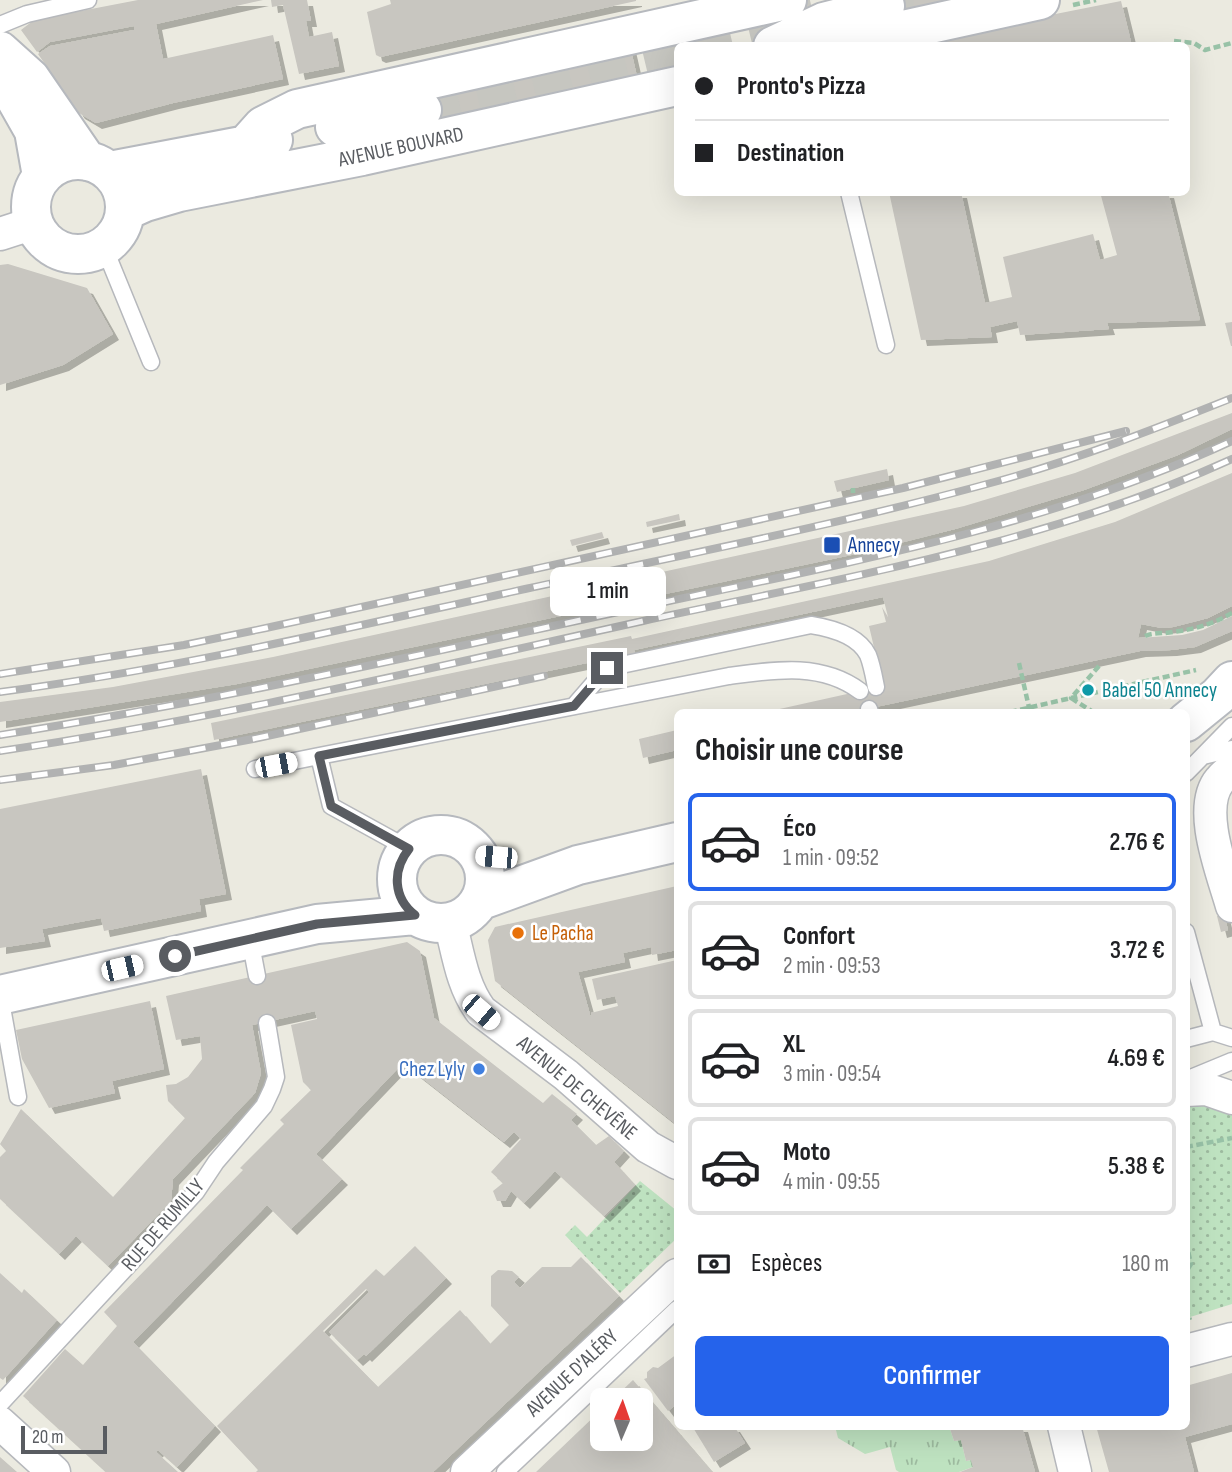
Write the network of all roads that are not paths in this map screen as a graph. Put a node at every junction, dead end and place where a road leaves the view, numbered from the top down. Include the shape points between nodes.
1 (88, 0) edge
2 (787, 0) edge
3 (1041, 0) edge
4 (885, 6) dead end
5 (0, 25) edge
6 (782, 42) tunnel mouth
7 (848, 42) tunnel mouth
8 (0, 51) edge
9 (0, 71) edge
10 (674, 87) edge
11 (422, 110) tunnel mouth
12 (674, 112) edge
13 (246, 145) junction
14 (362, 156) junction
15 (99, 166) junction
16 (42, 176) junction
17 (850, 196) edge
18 (125, 211) junction
19 (17, 229) edge
20 (104, 247) junction
21 (886, 345) dead end
22 (151, 362) dead end
23 (1221, 693) edge
24 (574, 706) junction
25 (1190, 719) edge
26 (1232, 749) edge
27 (319, 756) junction
28 (1201, 757) junction
29 (255, 769) dead end
30 (1190, 769) edge
31 (1232, 769) edge
32 (674, 843) edge
33 (478, 856) junction
34 (403, 862) junction
35 (578, 864) junction
36 (1232, 906) edge
37 (448, 913) junction
38 (317, 924) junction
39 (250, 939) junction
40 (1190, 964) edge
41 (257, 976) dead end
42 (1193, 988) edge
43 (0, 995) edge
44 (267, 1023) dead end
45 (1213, 1032) junction
46 (1190, 1038) edge
47 (1232, 1038) edge
48 (1232, 1061) edge
49 (1190, 1078) edge
50 (1190, 1090) edge
51 (18, 1097) dead end
52 (1232, 1098) edge
53 (648, 1147) junction
54 (674, 1161) edge
55 (674, 1185) edge
56 (672, 1296) edge
57 (1232, 1339) edge
58 (1190, 1350) edge
59 (0, 1404) edge
60 (0, 1423) edge
61 (1065, 1430) edge
62 (54, 1472) edge
63 (467, 1472) edge
64 (505, 1472) edge
65 (1075, 1472) edge

1 - 5 lane via 27,13
2 - 13 main road via 298,109 263,126
3 - 7 main road
4 - 6 main road via 824,22
8 - 15 main road via 30,78
9 - 16 main road via 34,131
10 - 14 main road, AVENUE BOUVARD
11 - 13 main road, AVENUE BOUVARD
12 - 14 main road via 403,171
13 - 15 main road, AVENUE BOUVARD
14 - 18 main road, AVENUE BOUVARD via 179,192
15 - 16 main road via 62,162
15 - 18 main road via 124,192
16 - 19 main road
17 - 21 lane
18 - 20 main road via 121,229
19 - 20 main road via 57,250 81,255
20 - 22 lane
23 - 25 main road
23 - 28 lane
24 - 24 lane via 783,669 821,672 868,689 867,653 842,634 811,625 607,668
24 - 27 lane
26 - 28 lane
27 - 29 lane
27 - 34 lane via 331,806
28 - 30 lane
31 - 36 street via 1216,787 1209,820
32 - 35 main road
33 - 34 main road via 462,841 429,837
33 - 35 main road
33 - 37 main road via 485,878
34 - 37 main road via 397,886 402,900
34 - 38 main road
35 - 37 main road
37 - 38 main road
37 - 53 street, AVENUE DE CHEVÊNE via 466,985 481,1012 566,1075
38 - 39 main road
39 - 41 lane
39 - 43 main road
40 - 42 lane
42 - 45 lane
43 - 51 lane
44 - 59 lane, RUE DE RUMILLY via 276,1077 264,1106 216,1161 196,1192
45 - 46 lane
45 - 47 lane
48 - 49 lane
50 - 52 street via 1206,1089
53 - 54 street, AVENUE DE CHEVÊNE
53 - 55 street, AVENUE DE CHEVÊNE
56 - 63 street, AVENUE D'ALÉRY
56 - 64 lane, AVENUE D'ALÉRY
57 - 58 street
60 - 62 street
61 - 65 street

